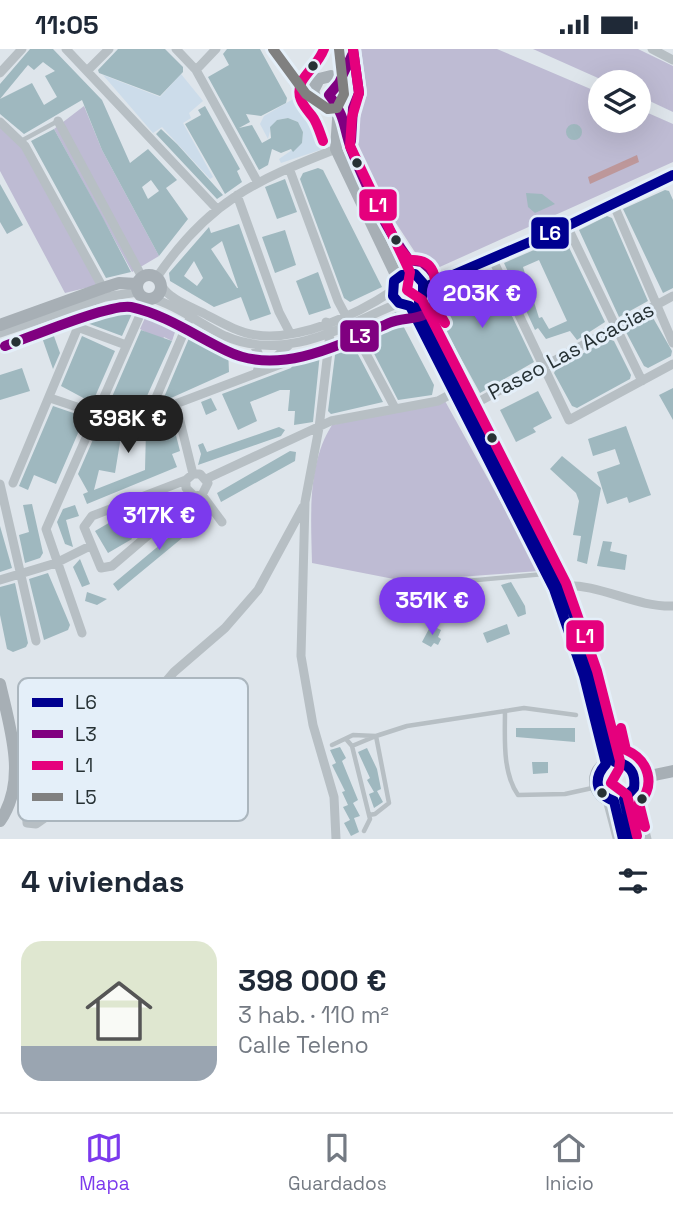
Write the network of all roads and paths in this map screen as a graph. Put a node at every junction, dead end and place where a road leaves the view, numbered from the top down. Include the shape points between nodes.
1 (22, 49) edge
2 (66, 49) edge
3 (109, 49) edge
4 (176, 49) edge
5 (216, 49) edge
6 (273, 49) edge
7 (339, 49) edge
8 (652, 49) edge
9 (673, 60) edge
10 (196, 70) junction
11 (87, 71) junction
12 (0, 73) edge
13 (322, 79) junction
14 (293, 82) junction
15 (341, 82) junction
16 (320, 104) junction
17 (339, 105) junction
18 (59, 120) joint
19 (0, 123) edge
20 (22, 141) junction
21 (336, 143) junction
22 (289, 168) junction
23 (672, 178) edge
24 (257, 181) junction
25 (237, 195) junction
26 (613, 203) junction
27 (216, 208) junction
28 (372, 226) junction
29 (566, 226) junction
30 (492, 258) junction
31 (403, 275) junction
32 (159, 281) junction
33 (103, 286) junction
34 (425, 287) junction
35 (143, 290) junction
36 (673, 296) edge
37 (405, 301) junction
38 (88, 303) junction
39 (656, 305) junction
40 (346, 315) junction
41 (190, 318) junction
42 (326, 323) junction
43 (352, 324) junction
44 (0, 325) edge
45 (614, 327) junction
46 (79, 328) junction
47 (290, 333) junction
48 (0, 334) edge
49 (330, 334) junction
50 (673, 343) edge
51 (126, 345) junction
52 (254, 345) junction
53 (289, 345) junction
54 (289, 361) dead end
55 (673, 364) edge
56 (542, 366) junction
57 (257, 373) junction
58 (642, 381) junction
59 (453, 393) junction
60 (50, 398) junction
61 (176, 405) junction
62 (469, 407) junction
63 (396, 408) junction
64 (94, 413) junction
65 (149, 414) junction
66 (319, 428) junction
67 (190, 477) junction
68 (206, 479) junction
69 (13, 483) dead end
70 (1, 484) edge
71 (198, 495) junction
72 (306, 502) junction
73 (222, 522) dead end
74 (90, 546) junction
75 (56, 563) junction
76 (22, 574) junction
77 (546, 574) junction
78 (0, 580) edge
79 (433, 584) dead end
80 (558, 587) junction
81 (673, 606) edge
82 (82, 633) dead end
83 (36, 641) dead end
84 (169, 678) edge
85 (0, 684) edge
86 (505, 711) junction
87 (576, 715) dead end
88 (376, 736) junction
89 (346, 739) junction
90 (332, 745) dead end
91 (352, 746) junction
92 (15, 761) junction
93 (610, 763) junction
94 (18, 767) edge
95 (673, 771) edge
96 (635, 779) junction
97 (610, 796) junction
98 (369, 815) junction
99 (0, 821) edge
100 (364, 831) dead end
101 (337, 839) edge
102 (615, 839) edge
103 (624, 839) edge
104 (633, 839) edge

1 - 12 street
2 - 11 street
3 - 11 street
4 - 10 street
5 - 10 street
6 - 14 street
7 - 13 main road
7 - 15 main road
8 - 9 street
10 - 24 street
11 - 27 street
13 - 14 street
13 - 15 main road
13 - 16 main road via 313,91
14 - 16 street
15 - 17 main road via 345,92
16 - 17 main road
16 - 21 main road
17 - 21 main road
18 - 20 lane
18 - 35 street
19 - 20 street
20 - 33 street
21 - 22 street
21 - 28 main road
22 - 24 street
22 - 40 street
23 - 26 main road
24 - 25 street
25 - 27 street
25 - 47 street
26 - 29 main road
26 - 39 street
27 - 32 street via 194,227
28 - 31 main road
28 - 31 lane via 386,230
29 - 30 main road
29 - 45 street
30 - 34 main road
30 - 56 street
31 - 34 main road via 419,277
31 - 37 main road
32 - 35 main road via 149,274
32 - 35 main road via 160,293
32 - 47 street via 165,291 240,331
33 - 35 main road via 119,283
33 - 44 main road
34 - 37 main road
35 - 38 street
35 - 41 street
35 - 51 street
36 - 39 street, Paseo Las Acacias
37 - 40 street
37 - 43 street
37 - 59 main road
37 - 62 main road
38 - 46 street
38 - 48 street
39 - 45 street, Paseo Las Acacias
39 - 50 street
40 - 42 street
40 - 43 street
41 - 52 street
41 - 65 street
42 - 47 street
42 - 49 street
43 - 49 street
43 - 63 street
45 - 56 street, Paseo Las Acacias
45 - 58 street
46 - 51 street
46 - 60 street
49 - 53 street
49 - 66 street
51 - 64 street
52 - 53 street
52 - 57 street via 261,359
53 - 57 street
54 - 57 street
55 - 58 street
56 - 58 street via 569,420
56 - 62 street, Paseo Las Acacias
57 - 61 street
59 - 63 street via 448,398
59 - 77 main road
60 - 64 street
60 - 69 street
61 - 65 street
61 - 67 street
62 - 80 main road
63 - 66 street
64 - 65 street
64 - 75 street via 46,529
66 - 68 street
66 - 72 street
67 - 68 street
67 - 71 street via 186,488
67 - 74 street via 92,516 84,527
68 - 71 street via 208,487
70 - 76 street
71 - 73 street
71 - 74 street via 112,566 101,568
72 - 84 street via 258,590 225,628
72 - 101 street via 302,675 334,797
74 - 75 street
75 - 76 street
75 - 82 street
76 - 78 street
76 - 83 street
77 - 79 lane
77 - 80 main road
80 - 81 street via 580,584 633,603
80 - 93 main road via 581,633
85 - 92 main road
86 - 87 lane via 524,708
86 - 88 lane via 407,726
86 - 97 lane via 507,761 518,795
88 - 89 lane
88 - 91 lane
88 - 98 lane via 389,803
89 - 90 lane
89 - 91 lane
91 - 98 lane
92 - 94 street
92 - 99 main road via 13,792
93 - 96 main road via 628,766
93 - 97 main road via 598,772
95 - 96 main road
96 - 97 main road via 634,788
97 - 102 lane
97 - 103 main road
97 - 104 main road
98 - 100 lane

